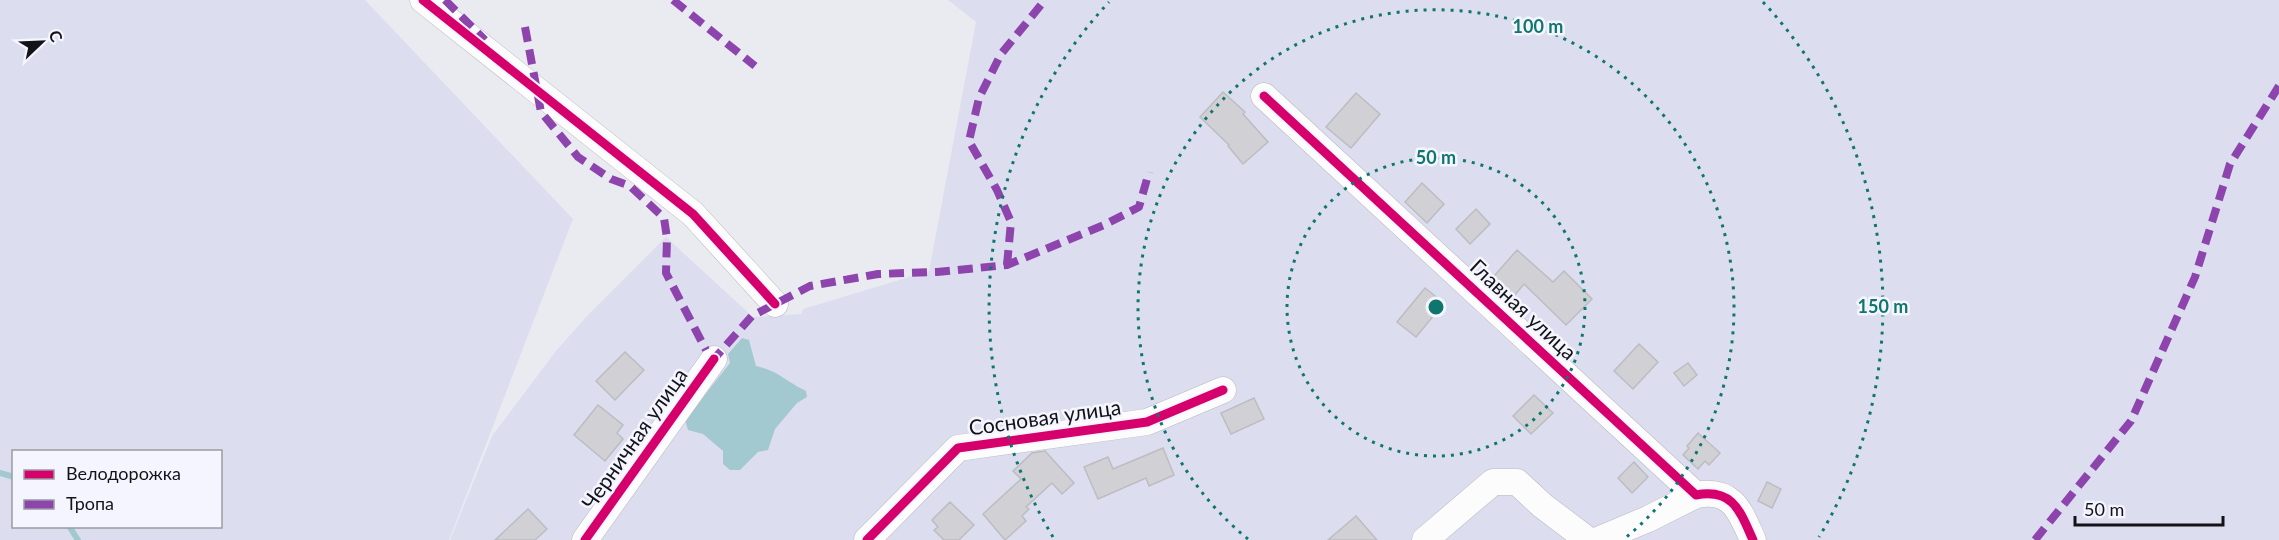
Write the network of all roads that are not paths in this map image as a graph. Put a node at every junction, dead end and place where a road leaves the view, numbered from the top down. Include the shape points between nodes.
1 (423, 0) edge
2 (1264, 96) dead end
3 (775, 304) dead end
4 (714, 359) dead end
5 (1223, 390) dead end
6 (1696, 495) junction
7 (590, 538) edge
8 (867, 540) edge
9 (1425, 540) edge
10 (1588, 540) edge
11 (1598, 540) edge
12 (1754, 540) edge

1 - 3 street via 693,214
2 - 6 street, Главная улица
4 - 7 street, Черничная улица
5 - 8 street, Сосновая улица via 1147,422 958,448
6 - 11 street
6 - 12 street via 1711,492 1728,498
9 - 10 street via 1493,482 1517,482

